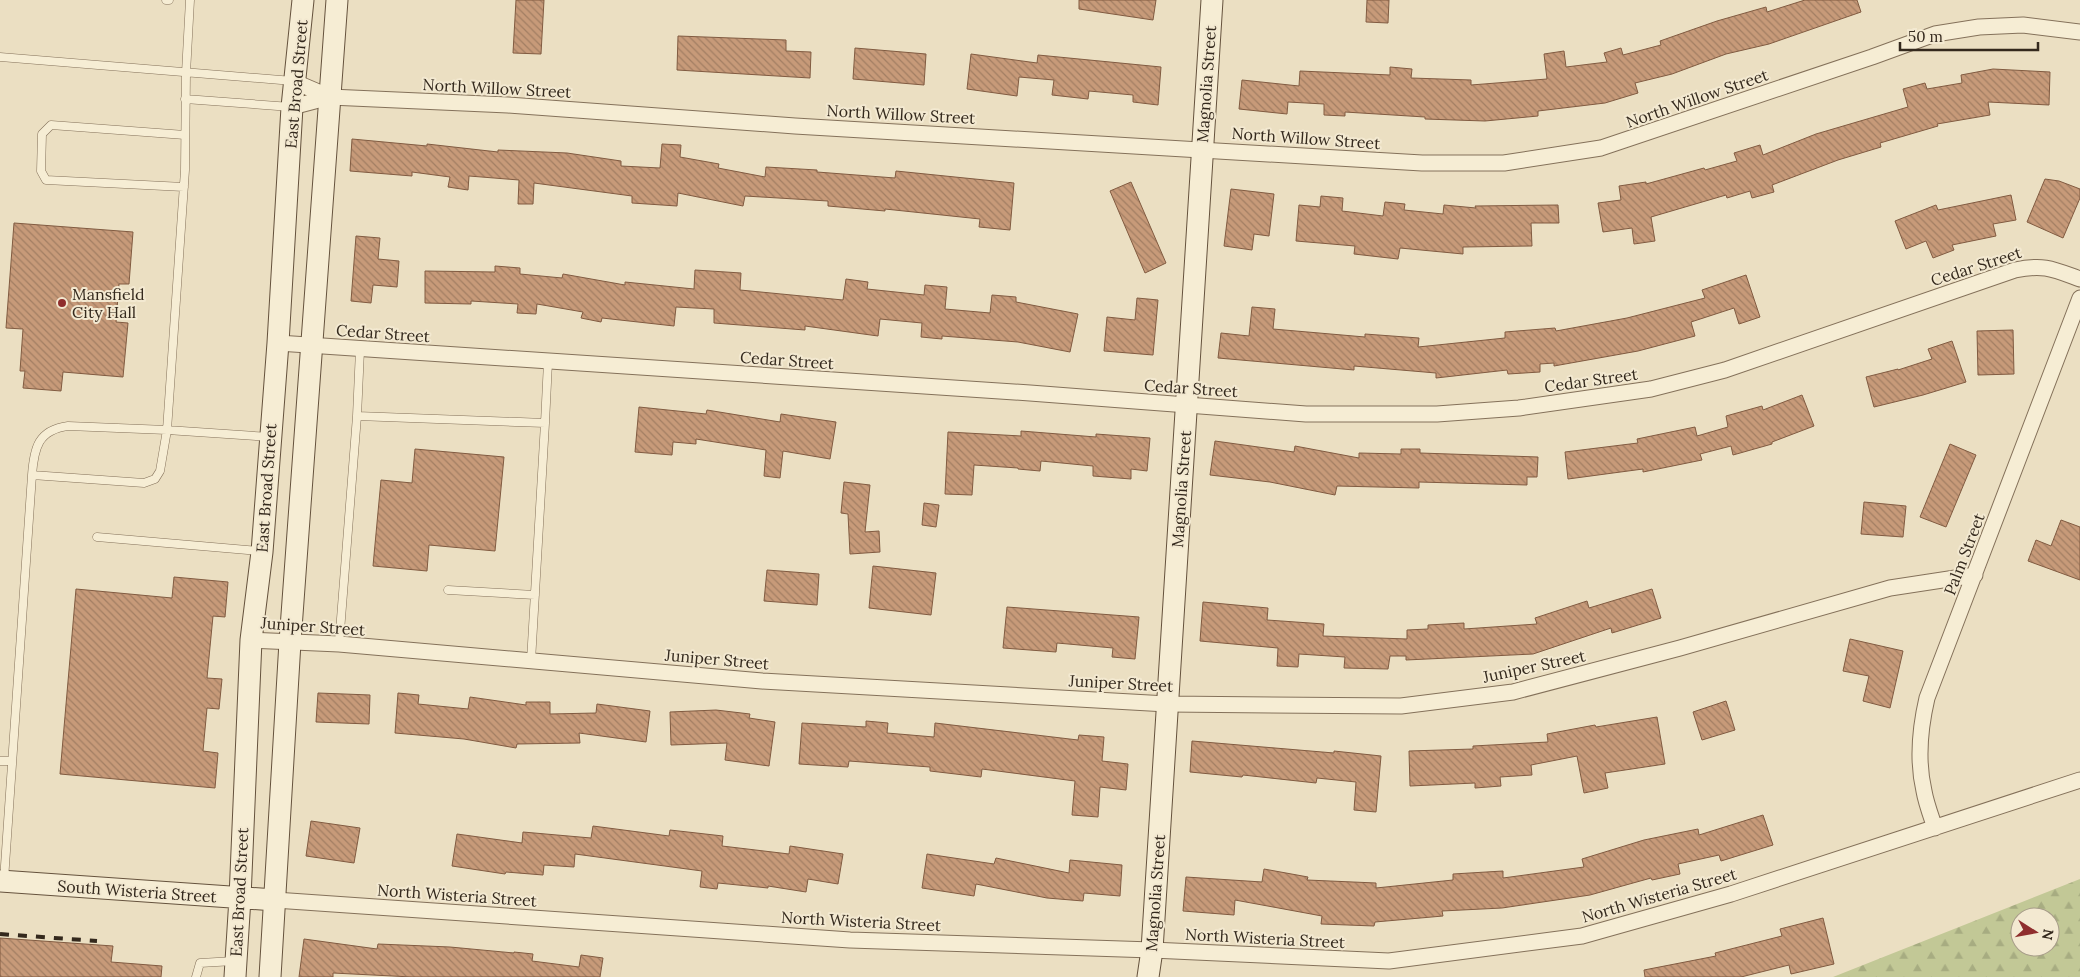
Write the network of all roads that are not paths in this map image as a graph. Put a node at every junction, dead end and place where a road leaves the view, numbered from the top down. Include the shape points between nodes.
1 (190, 0) edge
2 (303, 0) edge
3 (337, 0) edge
4 (1212, 0) edge
5 (2080, 32) edge
6 (0, 57) edge
7 (186, 73) junction
8 (295, 82) junction
9 (330, 97) junction
10 (186, 99) junction
11 (292, 107) junction
12 (185, 135) junction
13 (1202, 149) junction
14 (184, 187) junction
15 (2080, 279) edge
16 (2080, 298) edge
17 (278, 343) junction
18 (311, 345) junction
19 (360, 350) junction
20 (548, 362) junction
21 (1186, 405) junction
22 (357, 416) junction
23 (545, 422) junction
24 (167, 430) junction
25 (270, 437) junction
26 (32, 475) junction
27 (97, 537) dead end
28 (262, 552) junction
29 (1975, 574) junction
30 (448, 590) dead end
31 (535, 595) junction
32 (252, 640) junction
33 (290, 642) junction
34 (339, 644) junction
35 (532, 661) junction
36 (1168, 704) junction
37 (0, 761) edge
38 (11, 761) junction
39 (2080, 780) edge
40 (4, 822) edge
41 (1935, 828) junction
42 (2, 882) edge
43 (240, 898) junction
44 (275, 900) junction
45 (1152, 950) junction
46 (235, 969) edge
47 (196, 977) edge
48 (270, 977) edge
49 (1148, 977) edge

1 - 7 lane
2 - 8 main road, East Broad Street
3 - 9 main road
4 - 13 main road, Magnolia Street
5 - 13 street, North Willow Street via 2023,25 1935,34 1601,148 1504,163 1422,163
6 - 7 lane
7 - 8 lane
7 - 10 lane
8 - 9 street, North Willow Street
8 - 11 main road, East Broad Street
9 - 11 street, North Willow Street
9 - 13 street, North Willow Street via 508,105 796,126
9 - 18 main road
10 - 11 lane
10 - 12 lane
11 - 17 main road, East Broad Street
12 - 14 lane
12 - 14 lane via 52,126 42,134 41,171 46,180
13 - 21 main road, Magnolia Street
14 - 24 lane
15 - 21 street, Cedar Street via 2047,267 2032,266 1725,370 1651,389 1518,408 1437,414 1306,414
16 - 29 street, Palm Street
17 - 18 street, Cedar Street
17 - 25 main road, East Broad Street
18 - 19 street, Cedar Street
18 - 33 main road
19 - 20 street, Cedar Street
19 - 22 lane
20 - 21 street, Cedar Street
20 - 23 lane
21 - 36 main road, Magnolia Street
22 - 23 lane
22 - 34 lane
23 - 31 lane
24 - 25 lane
24 - 26 lane via 55,428 44,434 39,442
24 - 26 lane via 160,470 155,479 144,483
25 - 28 main road, East Broad Street
26 - 38 lane
27 - 28 lane
28 - 32 main road, East Broad Street
29 - 36 street, Juniper Street via 1890,588 1513,692 1401,706
29 - 41 street, Palm Street via 1927,698 1922,723 1920,764 1923,790
30 - 31 lane
31 - 35 lane
32 - 33 street, Juniper Street
32 - 43 main road, East Broad Street
33 - 34 street, Juniper Street
33 - 44 main road
34 - 35 street, Juniper Street
35 - 36 street, Juniper Street via 762,681
36 - 45 main road, Magnolia Street
37 - 38 lane
38 - 40 lane
39 - 41 street, North Wisteria Street
40 - 42 lane
41 - 45 street, North Wisteria Street via 1731,894 1582,936 1390,962
42 - 43 main road, South Wisteria Street
43 - 44 main road, South Wisteria Street
43 - 46 main road, East Broad Street
44 - 45 street, North Wisteria Street via 850,940
44 - 48 main road
45 - 49 main road, Magnolia Street
46 - 47 lane via 200,963

